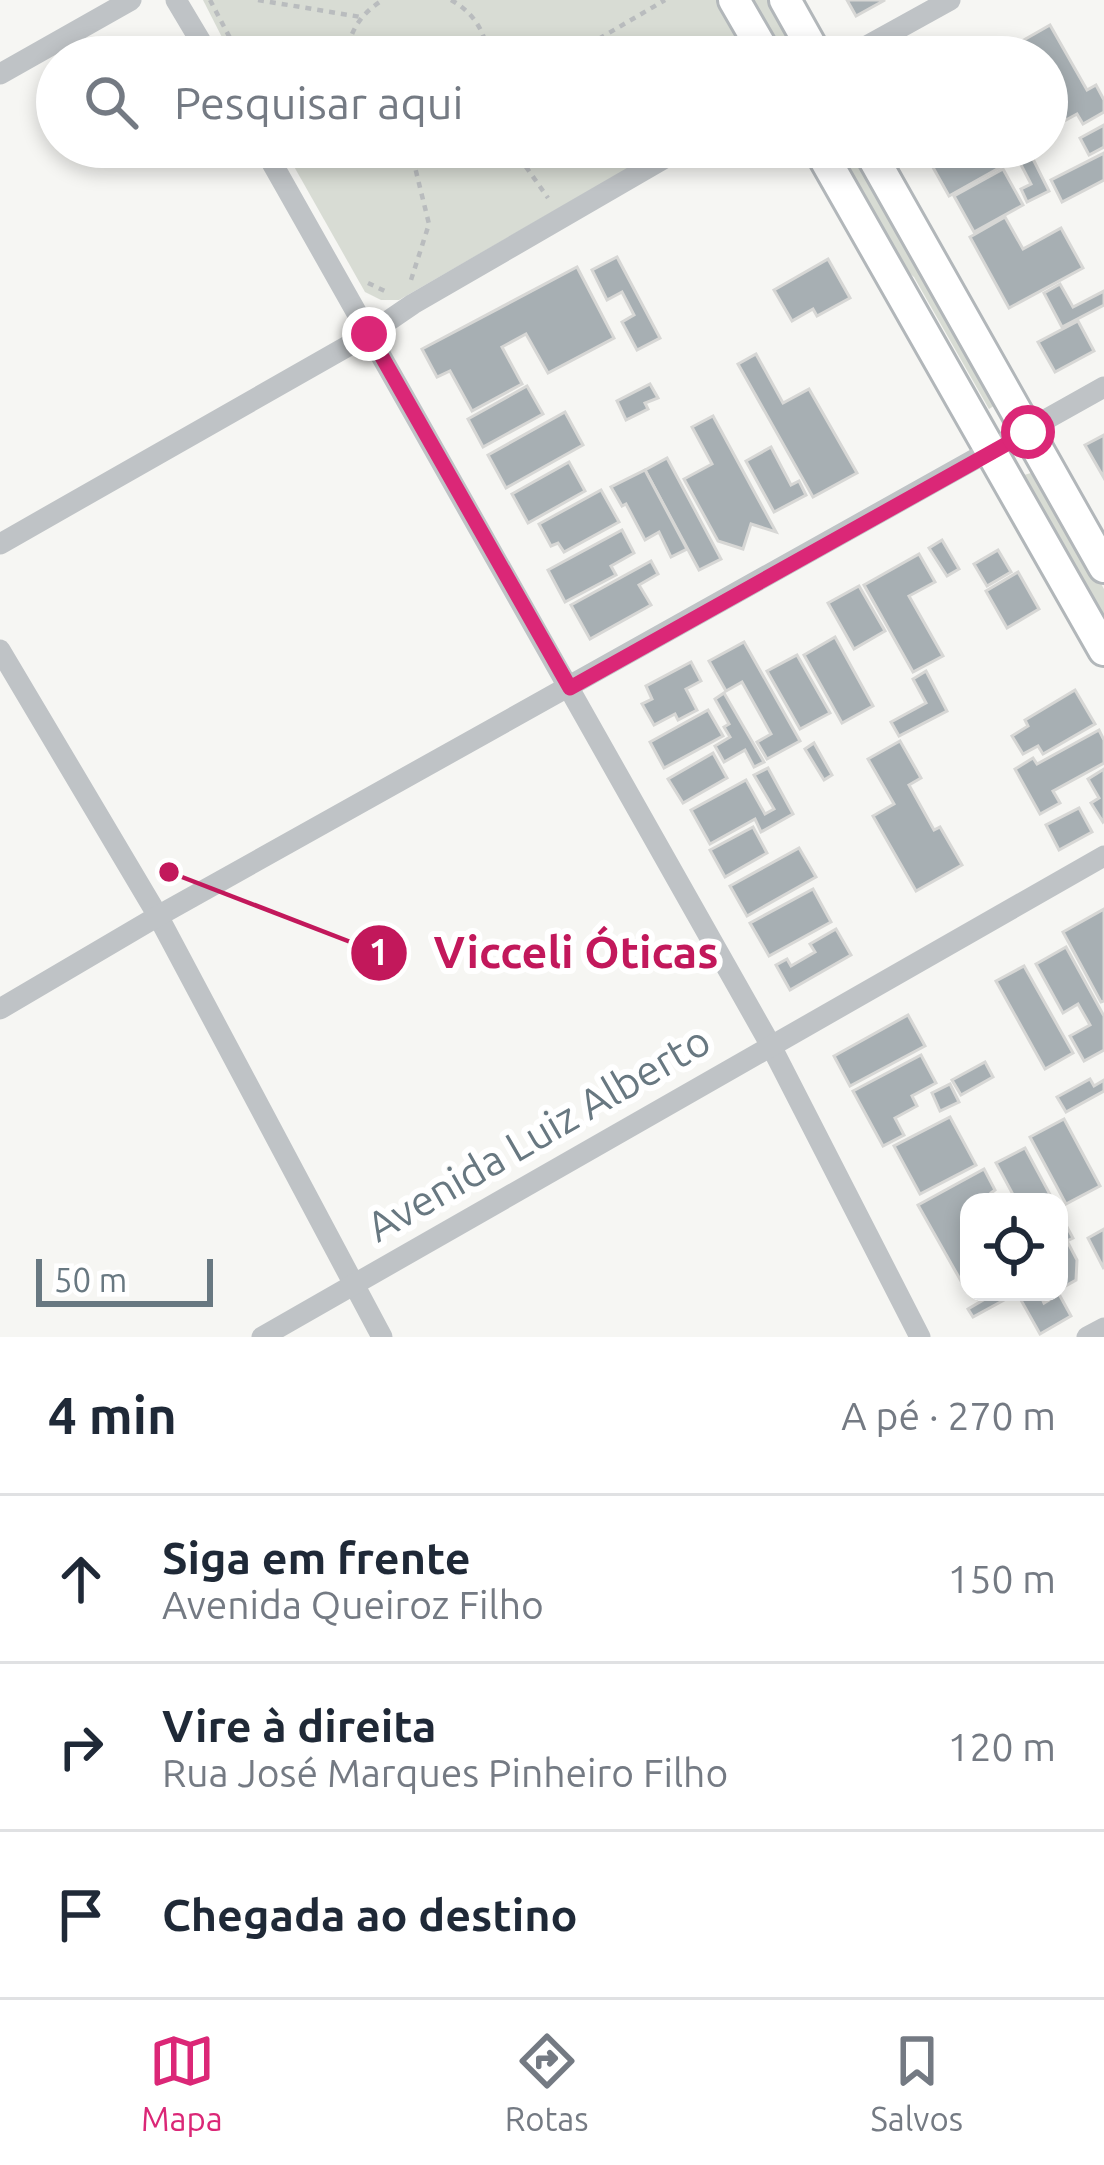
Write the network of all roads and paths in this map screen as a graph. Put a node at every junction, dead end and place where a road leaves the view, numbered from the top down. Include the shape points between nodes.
1 (131, 0) edge
2 (176, 0) edge
3 (210, 0) edge
4 (258, 0) edge
5 (382, 0) edge
6 (451, 0) edge
7 (665, 0) edge
8 (734, 0) edge
9 (784, 0) edge
10 (950, 0) edge
11 (361, 17) junction
12 (67, 36) edge
13 (197, 36) edge
14 (229, 36) edge
15 (350, 36) edge
16 (482, 36) edge
17 (604, 36) edge
18 (754, 36) edge
19 (805, 36) edge
20 (885, 36) edge
21 (36, 54) edge
22 (0, 74) edge
23 (275, 168) edge
24 (415, 168) edge
25 (527, 168) edge
26 (648, 168) edge
27 (830, 168) edge
28 (880, 168) edge
29 (563, 217) junction
30 (358, 267) dead end
31 (430, 273) dead end
32 (412, 294) junction
33 (369, 334) junction
34 (1104, 387) edge
35 (1028, 432) junction
36 (992, 453) junction
37 (0, 544) edge
38 (1104, 567) edge
39 (0, 650) edge
40 (1104, 650) edge
41 (570, 688) junction
42 (1104, 856) edge
43 (158, 916) junction
44 (0, 1009) edge
45 (770, 1044) junction
46 (353, 1284) junction
47 (1104, 1328) edge
48 (262, 1337) edge
49 (382, 1337) edge
50 (920, 1337) edge
51 (1087, 1337) edge

1 - 12 street
2 - 13 street
3 - 14 path
4 - 11 path
5 - 11 path
6 - 16 path
7 - 17 path
8 - 18 main road
9 - 19 main road
10 - 20 street
11 - 15 path
21 - 22 street
23 - 33 street
24 - 32 path via 430,224
25 - 29 path
26 - 29 street
27 - 36 main road
28 - 35 main road
29 - 32 street
30 - 32 path via 370,287
31 - 32 path
32 - 33 street
33 - 37 street
33 - 41 street
34 - 35 street
35 - 36 street
35 - 38 main road
36 - 40 main road
36 - 41 street
39 - 43 street
41 - 43 street
41 - 45 street
42 - 45 street, Avenida Luiz Alberto
43 - 44 street
43 - 46 street
45 - 46 street, Avenida Luiz Alberto
45 - 50 street
46 - 48 street, Avenida Luiz Alberto
46 - 49 street
47 - 51 street

